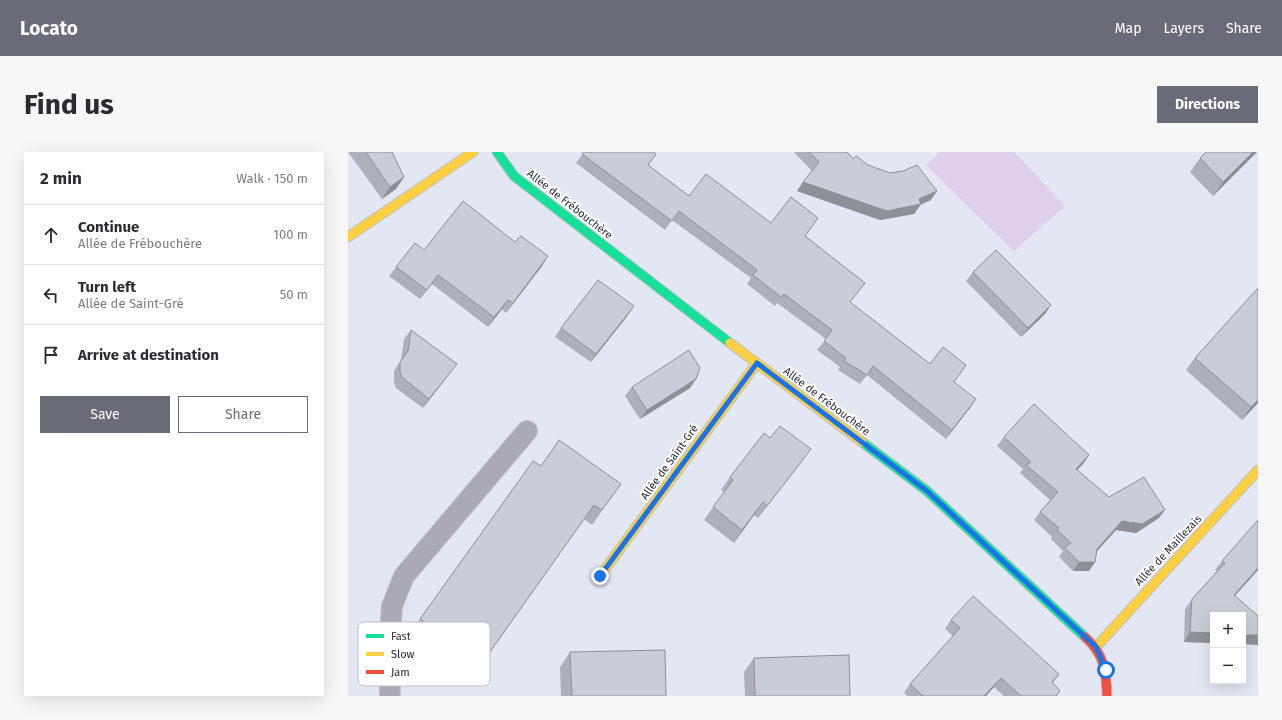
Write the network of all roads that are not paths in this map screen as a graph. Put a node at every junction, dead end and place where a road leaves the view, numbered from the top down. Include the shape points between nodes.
1 (473, 152) edge
2 (497, 152) edge
3 (348, 237) edge
4 (757, 363) junction
5 (527, 431) dead end
6 (1258, 470) edge
7 (600, 576) dead end
8 (391, 622) edge
9 (1096, 647) junction
10 (390, 686) edge
11 (390, 696) edge
12 (1107, 696) edge

1 - 3 street
2 - 4 street, Allée de Frébouchère via 514,176
4 - 7 street, Allée de Saint-Gré
4 - 9 street, Allée de Frébouchère via 927,491
5 - 8 lane via 404,576 392,606
6 - 9 street, Allée de Maillezais
9 - 12 street, Allée de Frébouchère via 1106,670
10 - 11 lane

